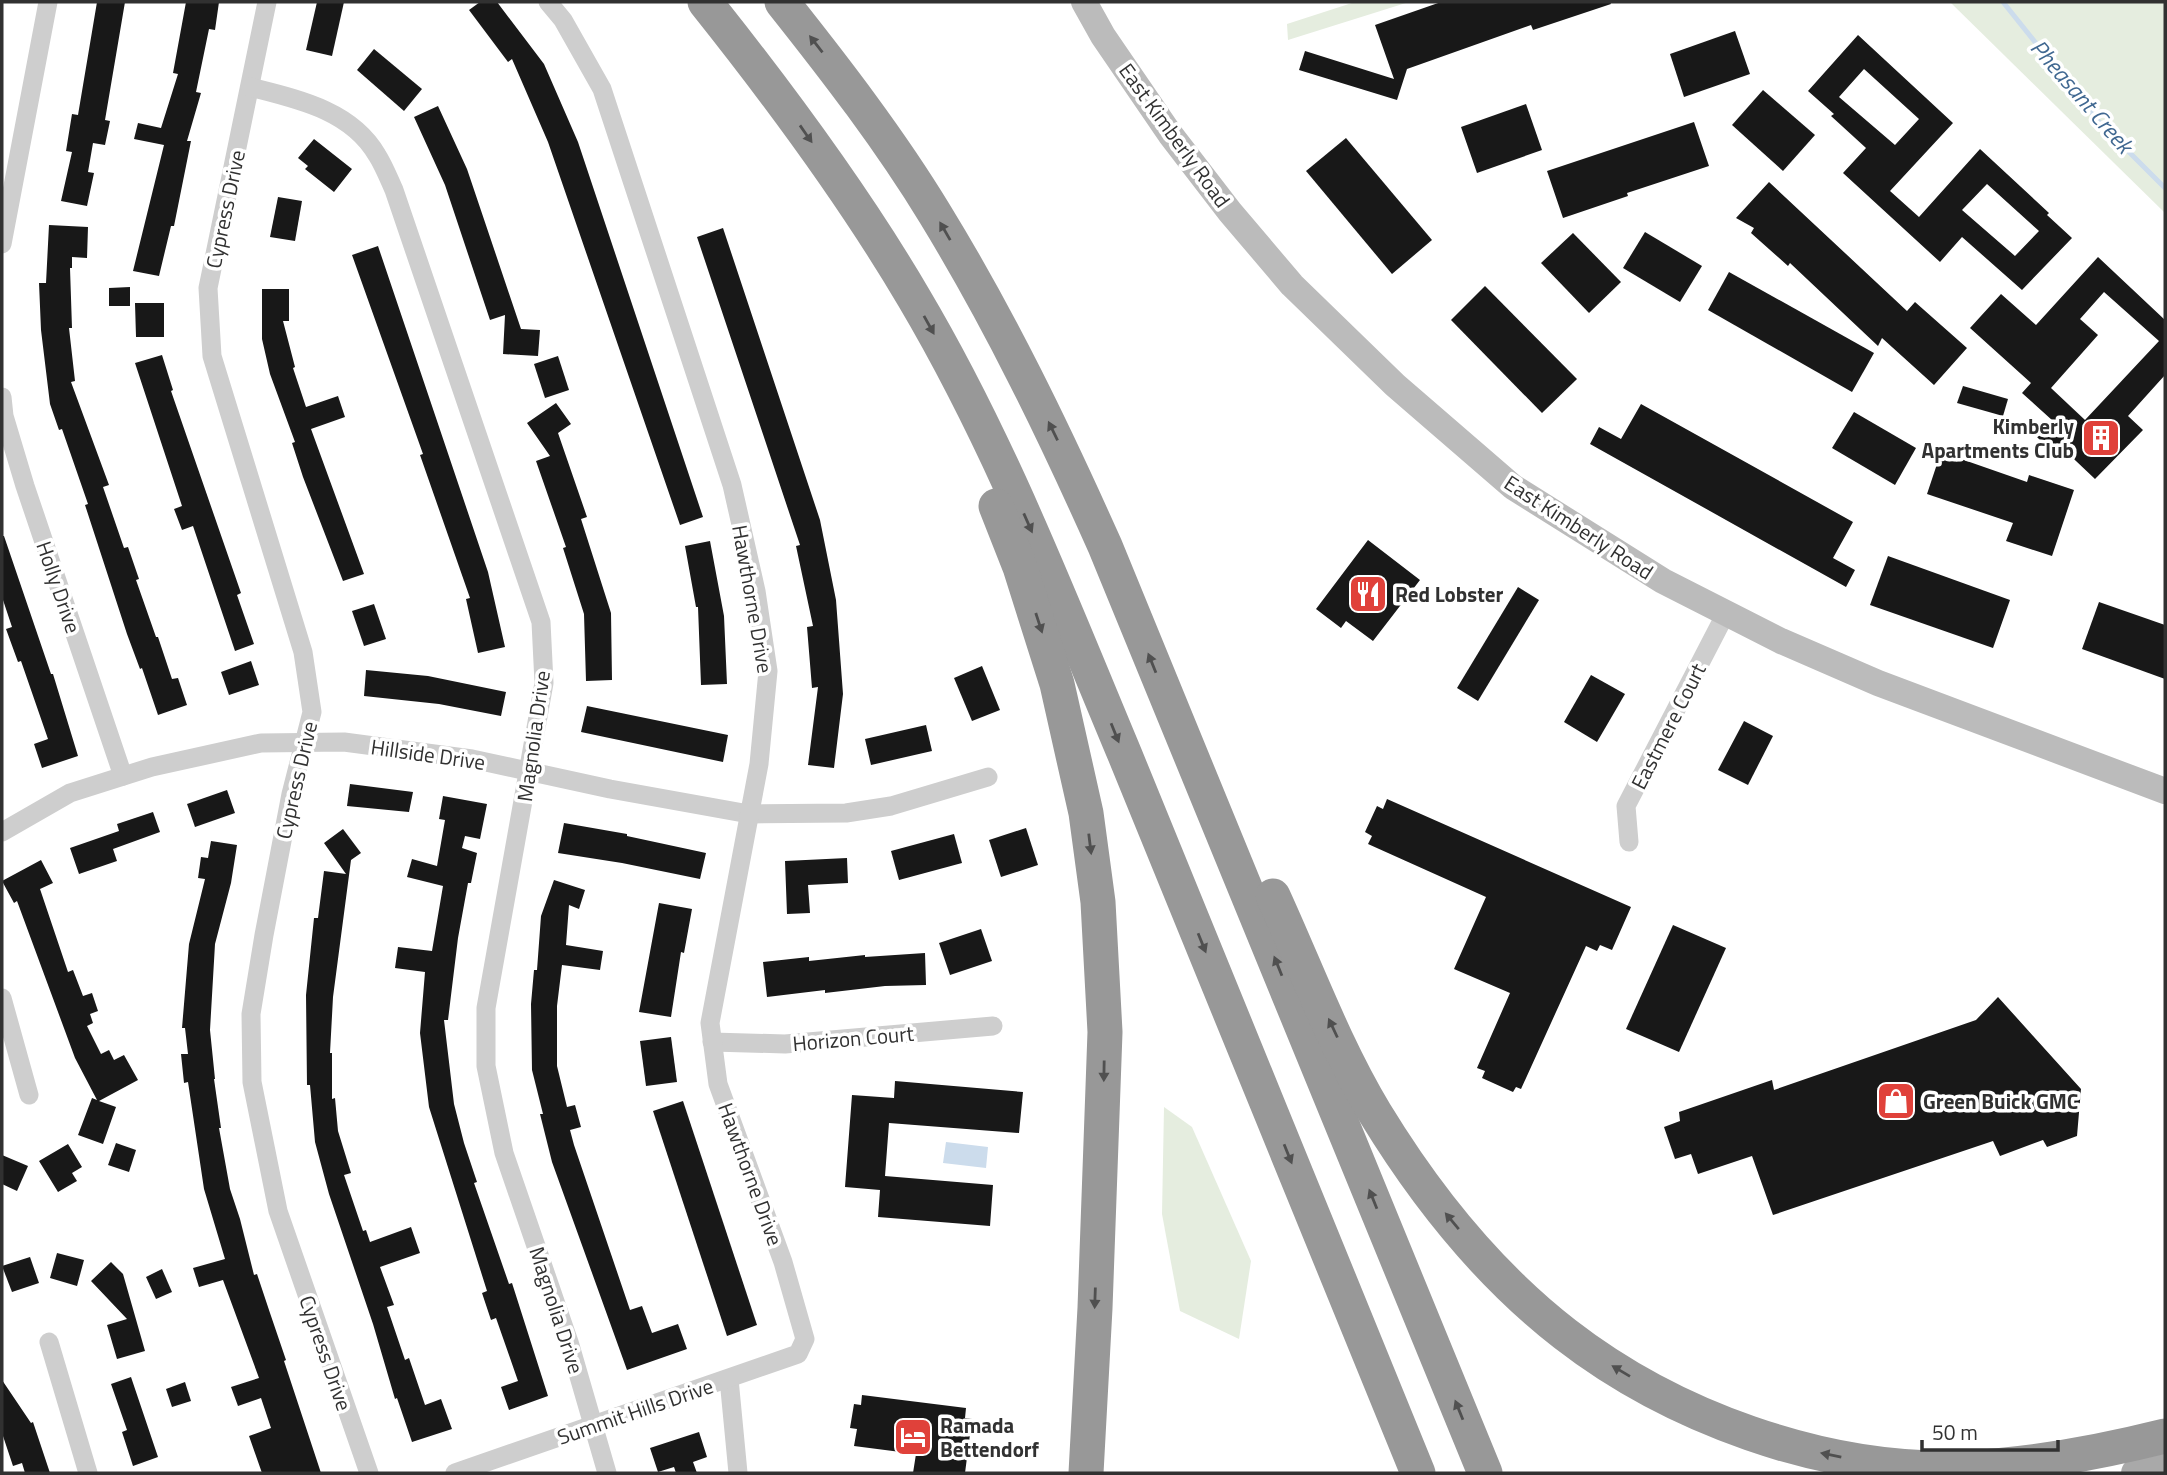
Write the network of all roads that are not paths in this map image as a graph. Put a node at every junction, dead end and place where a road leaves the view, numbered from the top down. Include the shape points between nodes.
1 (48, 2) edge
2 (267, 2) edge
3 (548, 2) edge
4 (705, 2) edge
5 (782, 2) edge
6 (1084, 2) edge
7 (250, 86) junction
8 (2, 244) edge
9 (966, 395) junction
10 (2, 397) edge
11 (1727, 613) junction
12 (304, 743) junction
13 (530, 771) junction
14 (123, 776) junction
15 (988, 777) dead end
16 (2165, 792) edge
17 (749, 814) junction
18 (1216, 816) junction
19 (2, 832) edge
20 (1629, 842) dead end
21 (2, 998) edge
22 (993, 1026) dead end
23 (712, 1042) junction
24 (29, 1095) dead end
25 (805, 1339) joint
26 (49, 1342) dead end
27 (729, 1379) junction
28 (593, 1426) junction
29 (2165, 1436) edge
30 (2165, 1464) edge
31 (88, 1473) edge
32 (369, 1473) edge
33 (455, 1473) edge
34 (607, 1473) edge
35 (738, 1473) edge
36 (1086, 1473) edge
37 (1419, 1473) edge
38 (1485, 1473) edge
39 (2136, 1473) edge

1 - 8 street
2 - 7 street, Cypress Drive
3 - 17 street, Hawthorne Drive via 602,89 732,485 768,671
4 -> 9 highway via 786,106 866,221
18 -> 5 highway via 1105,546 1002,330 920,190
6 - 11 main road, East Kimberly Road via 1170,134 1230,212 1292,285 1370,362 1513,487 1663,581
7 - 12 street, Cypress Drive via 208,288 209,335 303,652 312,712
7 - 13 street, Magnolia Drive via 308,102 347,121 376,153 394,190 541,622 544,683
9 -> 36 highway via 976,456 1020,567 1057,684 1086,813 1098,902 1104,1056
9 -> 37 highway via 1002,463 1068,615
10 - 14 street, Holly Drive via 24,485
11 - 16 main road, East Kimberly Road via 1878,683
11 - 20 street, Eastmere Court via 1626,806
12 - 13 street, Hillside Drive via 357,744
12 - 14 street, Hillside Drive via 261,743
12 - 32 street, Cypress Drive via 251,1014 252,1082 278,1211
13 - 17 street, Hillside Drive
13 - 28 street, Magnolia Drive via 486,1008 486,1066 505,1153
14 - 19 street, Hillside Drive via 70,793
15 - 17 street, Hillside Drive via 891,806 846,813
17 - 23 street, Hawthorne Drive via 709,1023
29 -> 18 highway via 2006,1465 1955,1468 1867,1461 1736,1429 1612,1366 1527,1301 1442,1208 1353,1073 1251,849
38 -> 18 highway
21 - 24 street
22 - 23 street, Horizon Court via 785,1044
23 - 25 street, Hawthorne Drive via 718,1084 783,1262
25 - 27 street, Summit Hills Drive via 798,1354
26 - 31 street
27 - 28 street, Summit Hills Drive
27 - 35 street
28 - 33 street, Summit Hills Drive
28 - 34 street, Magnolia Drive
30 - 39 main road

